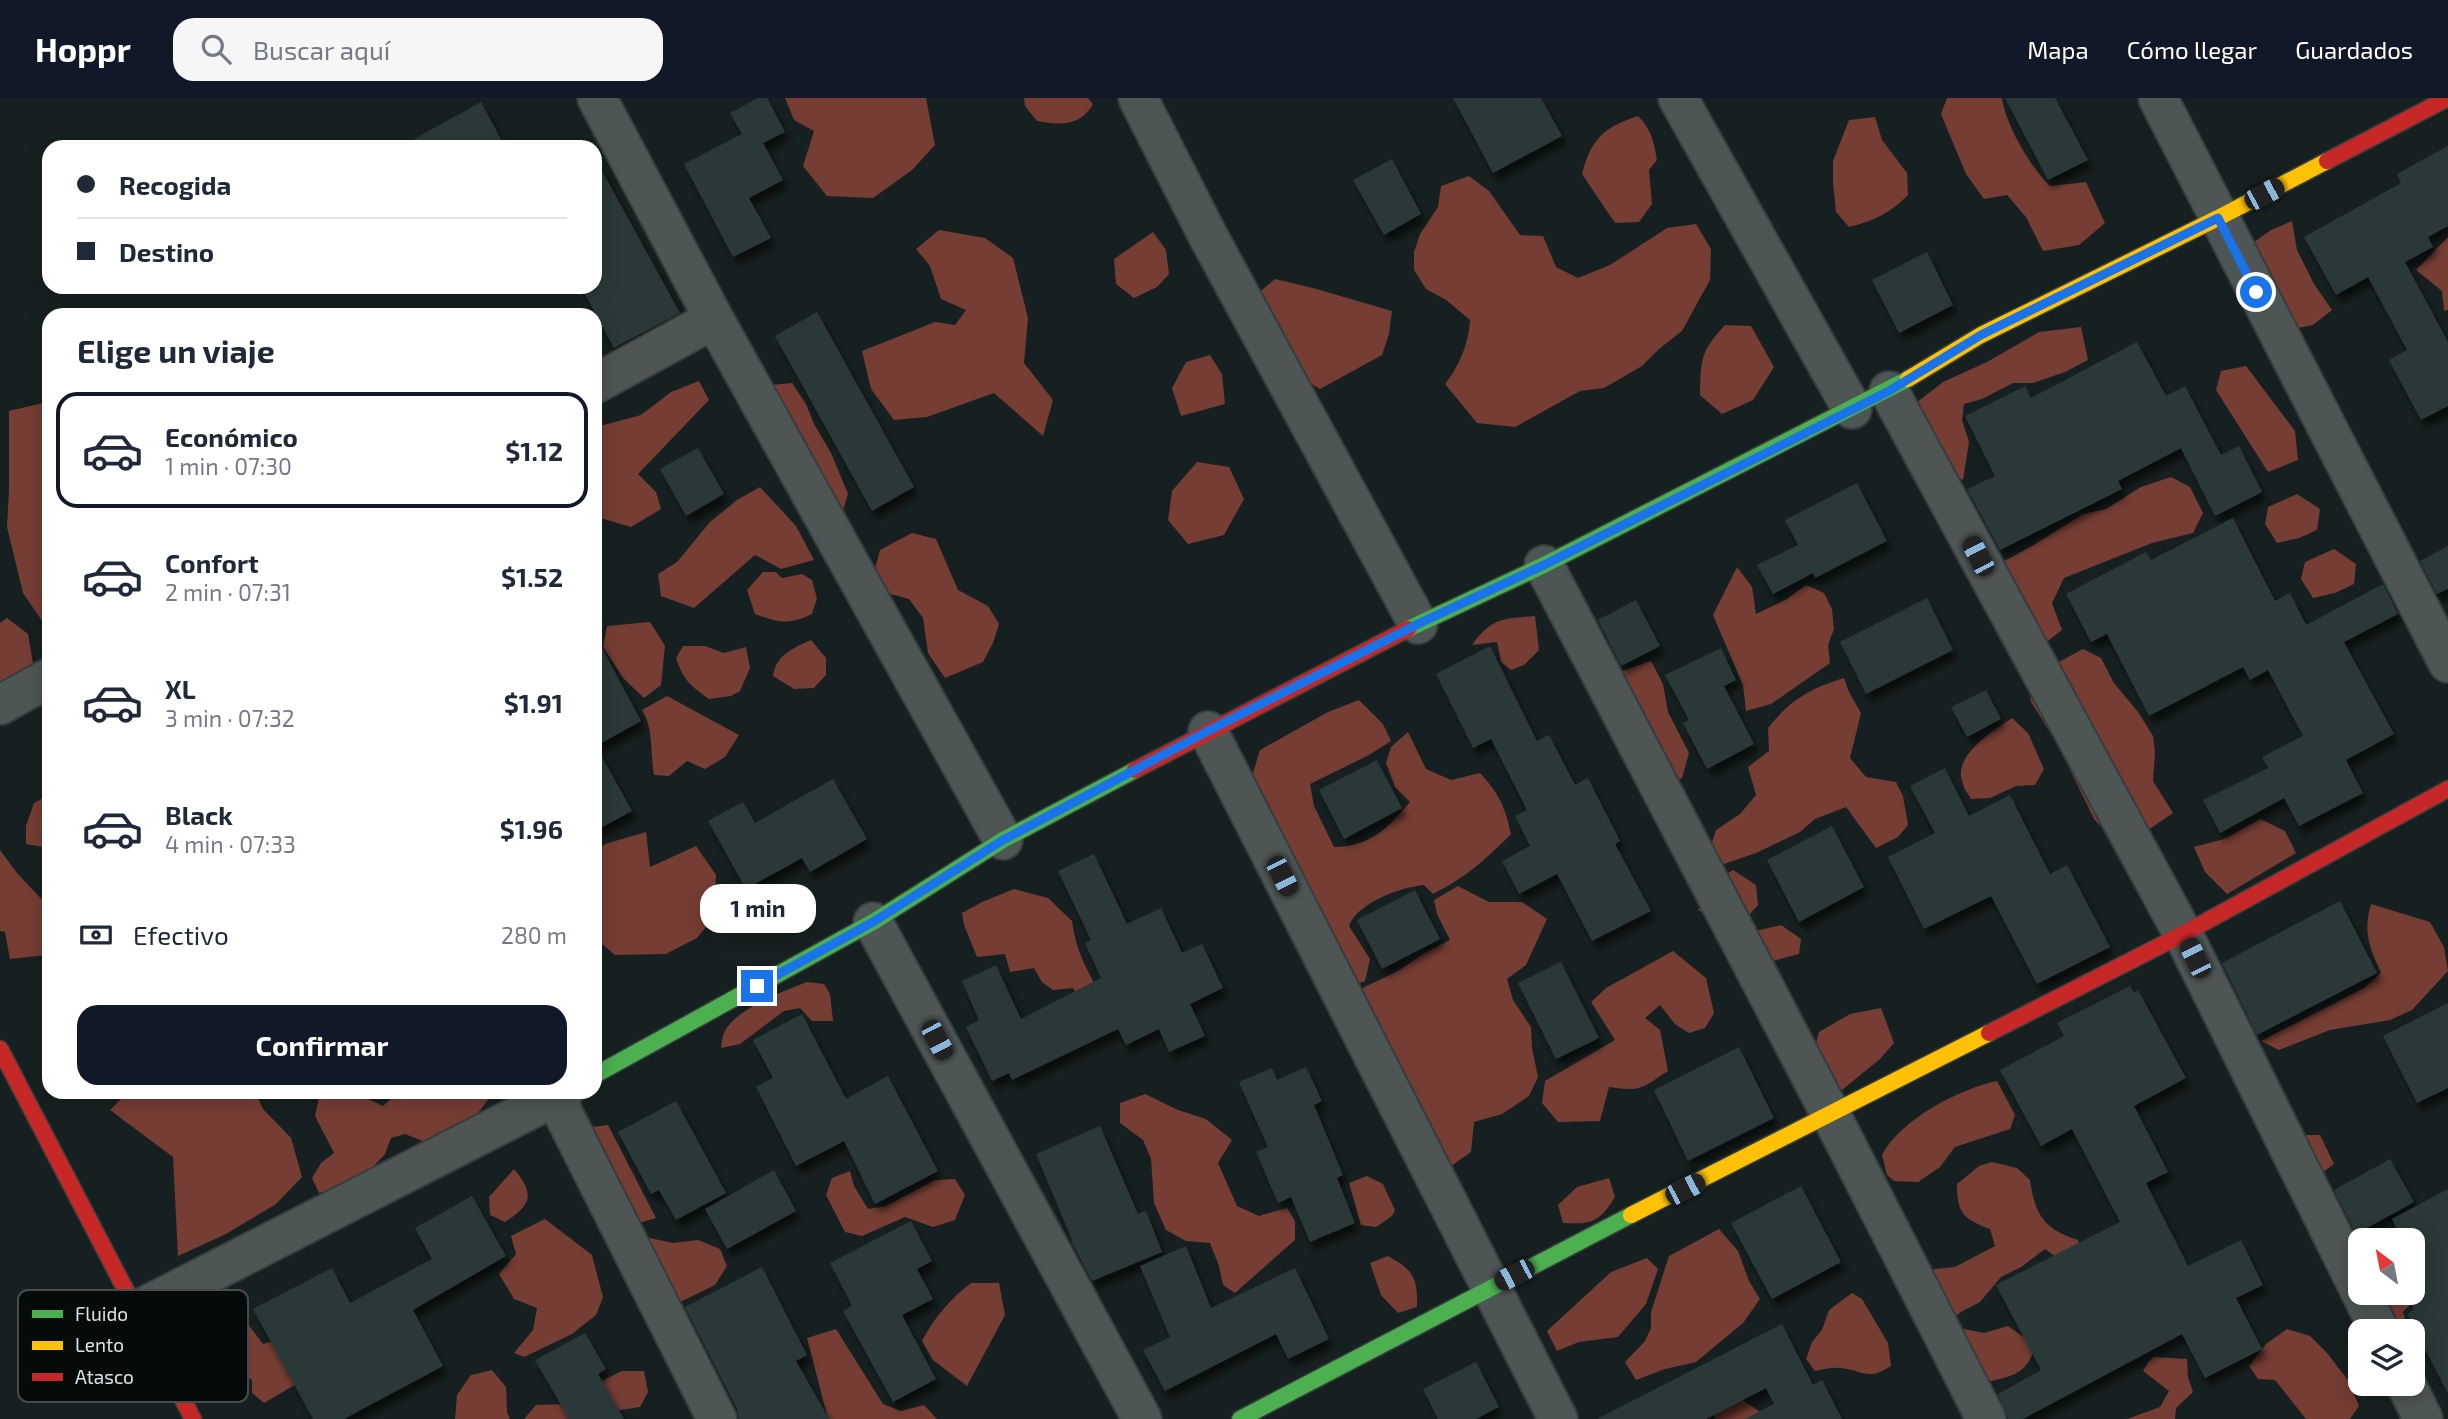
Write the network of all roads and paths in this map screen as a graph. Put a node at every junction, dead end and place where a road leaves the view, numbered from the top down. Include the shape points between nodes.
1 (597, 98) edge
2 (1138, 98) edge
3 (1678, 98) edge
4 (2158, 98) edge
5 (2448, 98) edge
6 (2218, 218) junction
7 (714, 319) junction
8 (602, 380) edge
9 (1889, 391) junction
10 (1852, 409) junction
11 (1544, 565) junction
12 (1418, 624) junction
13 (2448, 663) edge
14 (42, 682) edge
15 (0, 705) edge
16 (1208, 731) junction
17 (2448, 789) edge
18 (1003, 840) junction
19 (873, 922) junction
20 (2183, 934) junction
21 (0, 1049) edge
22 (602, 1071) edge
23 (551, 1099) edge
24 (561, 1099) edge
25 (1831, 1115) junction
26 (2348, 1267) edge
27 (1490, 1287) junction
28 (125, 1290) edge
29 (177, 1290) edge
30 (2412, 1396) edge
31 (183, 1402) edge
32 (192, 1419) edge
33 (717, 1419) edge
34 (1142, 1419) edge
35 (1240, 1419) edge
36 (1558, 1419) edge
37 (1986, 1419) edge
38 (2423, 1419) edge

1 - 7 street
2 - 12 street via 1213,247
3 - 10 street
4 - 6 street
5 - 6 street
6 - 9 street via 1981,335
6 - 13 street
7 - 8 street
7 - 18 street
9 - 10 street
9 - 20 street
10 - 11 street
11 - 12 street
11 - 25 street
12 - 16 street
14 - 15 street
16 - 18 street
16 - 27 street
17 - 20 street
18 - 19 street
19 - 22 street
19 - 34 street
20 - 25 street
20 - 26 street
21 - 28 street
23 - 29 street
24 - 33 street
25 - 27 street
25 - 37 street
27 - 35 street
27 - 36 street
30 - 38 street
31 - 32 street

